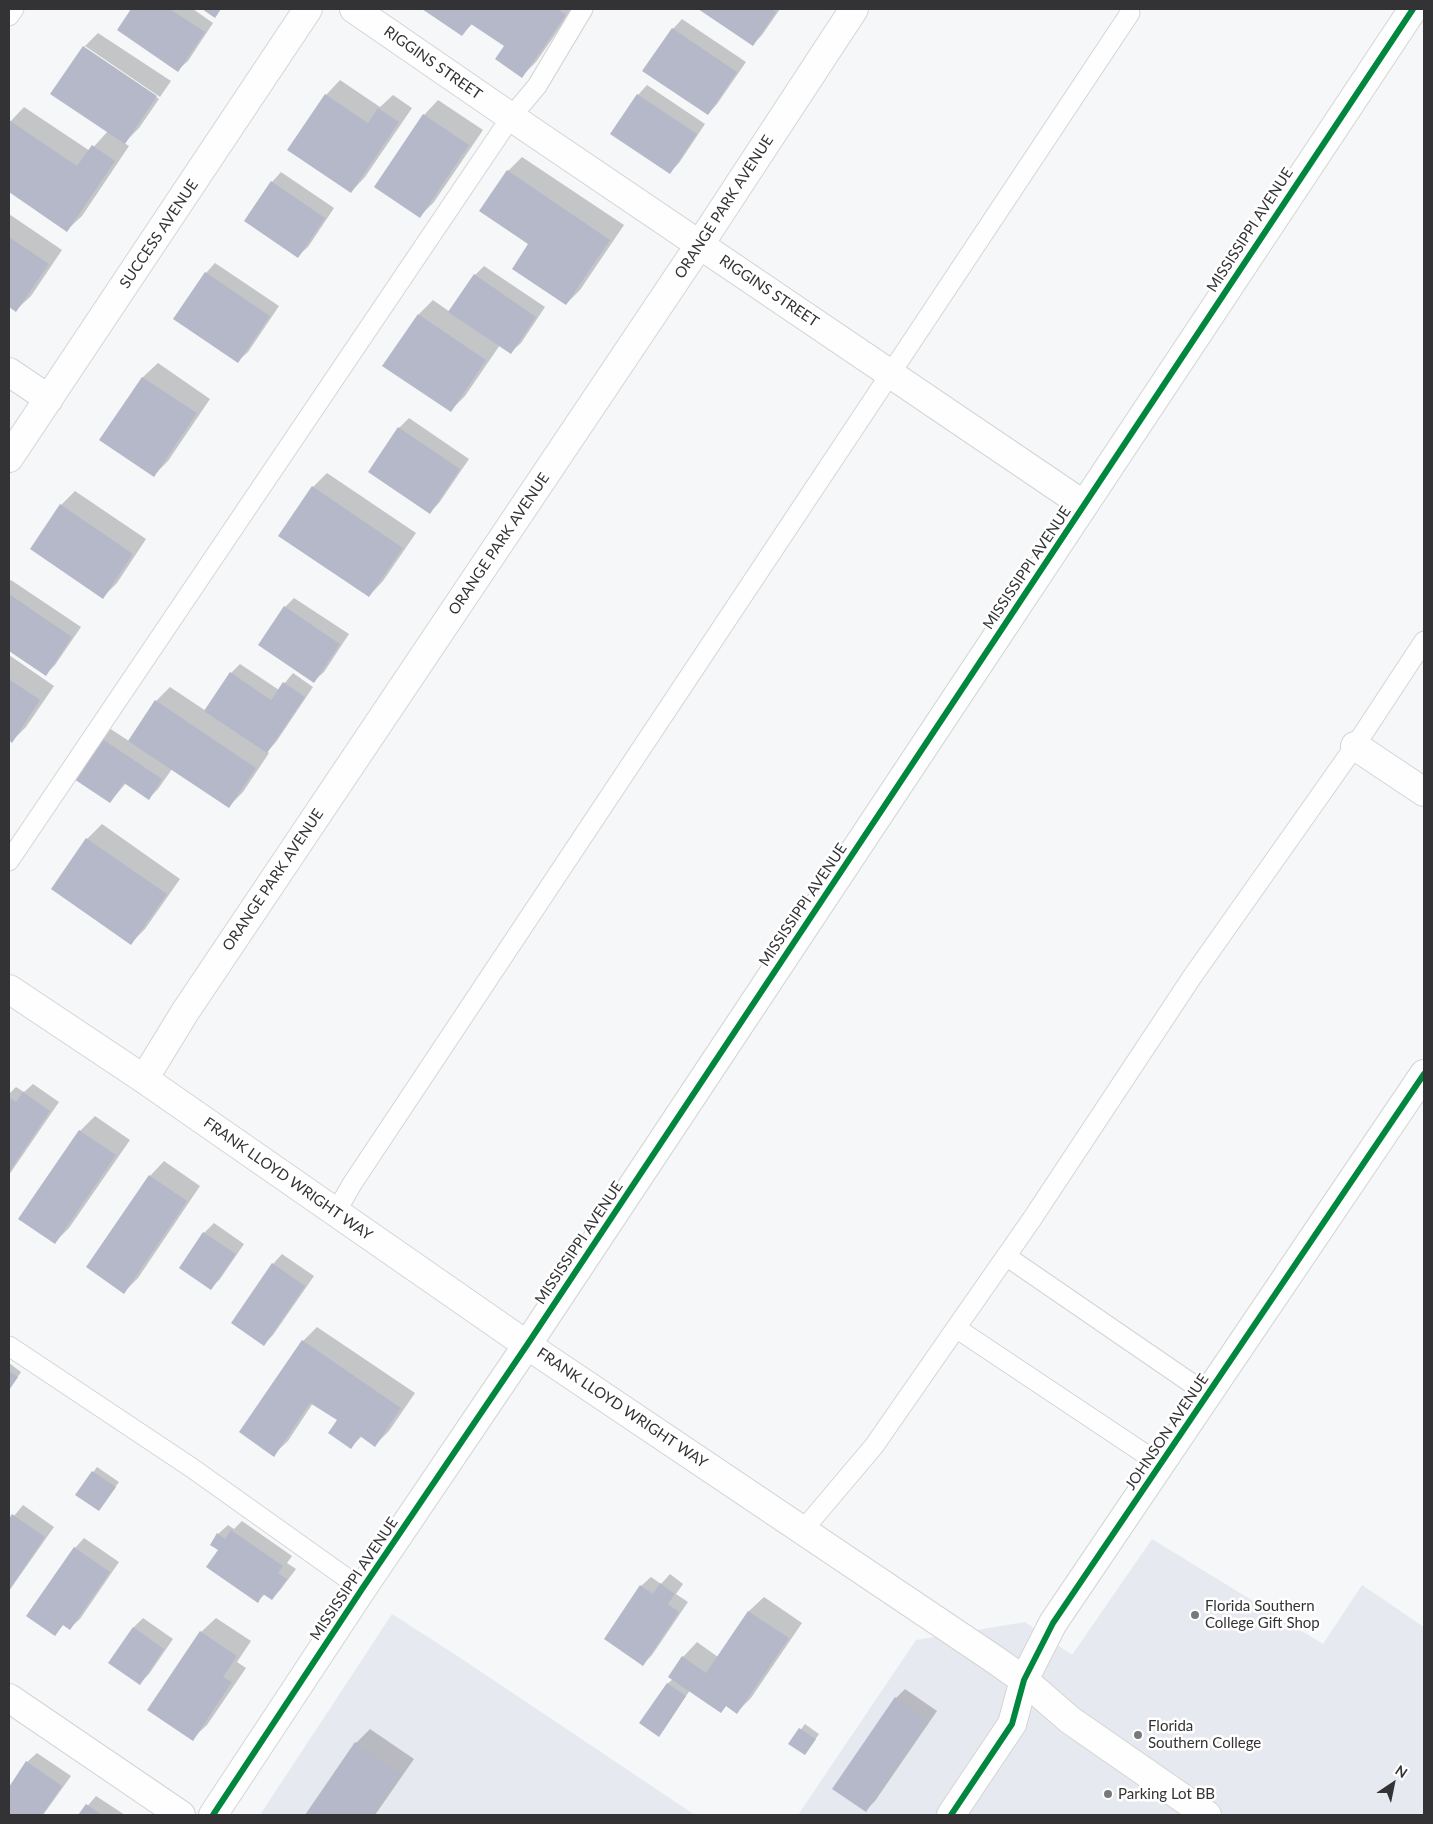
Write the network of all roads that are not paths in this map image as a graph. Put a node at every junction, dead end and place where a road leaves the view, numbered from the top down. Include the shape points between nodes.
1 (14, 9) edge
2 (308, 9) edge
3 (354, 9) edge
4 (583, 9) edge
5 (854, 9) edge
6 (1413, 9) edge
7 (1130, 13) dead end
8 (9, 16) edge
9 (511, 117) junction
10 (700, 244) junction
11 (9, 372) edge
12 (891, 374) junction
13 (49, 399) junction
14 (9, 458) edge
15 (1084, 505) junction
16 (1424, 641) edge
17 (1355, 746) junction
18 (1424, 792) edge
19 (9, 861) edge
20 (9, 989) edge
21 (1424, 1074) edge
22 (144, 1079) junction
23 (336, 1212) junction
24 (1006, 1256) junction
25 (956, 1328) junction
26 (527, 1345) junction
27 (9, 1346) edge
28 (1207, 1394) junction
29 (1160, 1464) junction
30 (803, 1530) junction
31 (362, 1589) junction
32 (1024, 1680) junction
33 (9, 1698) edge
34 (181, 1815) edge
35 (213, 1815) edge
36 (952, 1815) edge
37 (1206, 1815) edge

1 - 8 lane
2 - 13 street, SUCCESS AVENUE
3 - 9 street, RIGGINS STREET
4 - 9 lane via 537,86
5 - 10 street, ORANGE PARK AVENUE
6 - 15 street, MISSISSIPPI AVENUE
7 - 12 lane
9 - 10 street, RIGGINS STREET
9 - 19 lane
10 - 12 street, RIGGINS STREET
10 - 22 street, ORANGE PARK AVENUE via 185,1012
11 - 13 street
12 - 15 street, RIGGINS STREET
12 - 23 lane
13 - 14 street, SUCCESS AVENUE
15 - 26 street, MISSISSIPPI AVENUE
16 - 17 lane
17 - 18 street
17 - 24 lane via 1192,977
20 - 22 street, FRANK LLOYD WRIGHT WAY
21 - 28 street, JOHNSON AVENUE
22 - 23 street, FRANK LLOYD WRIGHT WAY
23 - 26 street, FRANK LLOYD WRIGHT WAY
24 - 25 lane
24 - 28 lane
25 - 29 lane
25 - 30 lane via 874,1446
26 - 30 street, FRANK LLOYD WRIGHT WAY
26 - 31 street, MISSISSIPPI AVENUE
27 - 31 lane via 192,1468
28 - 29 street, JOHNSON AVENUE
29 - 32 street, JOHNSON AVENUE via 1053,1624
30 - 32 street, FRANK LLOYD WRIGHT WAY
31 - 35 street, MISSISSIPPI AVENUE
32 - 36 street, JOHNSON AVENUE via 1012,1724
32 - 37 street, FRANK LLOYD WRIGHT WAY via 1070,1720
33 - 34 street

